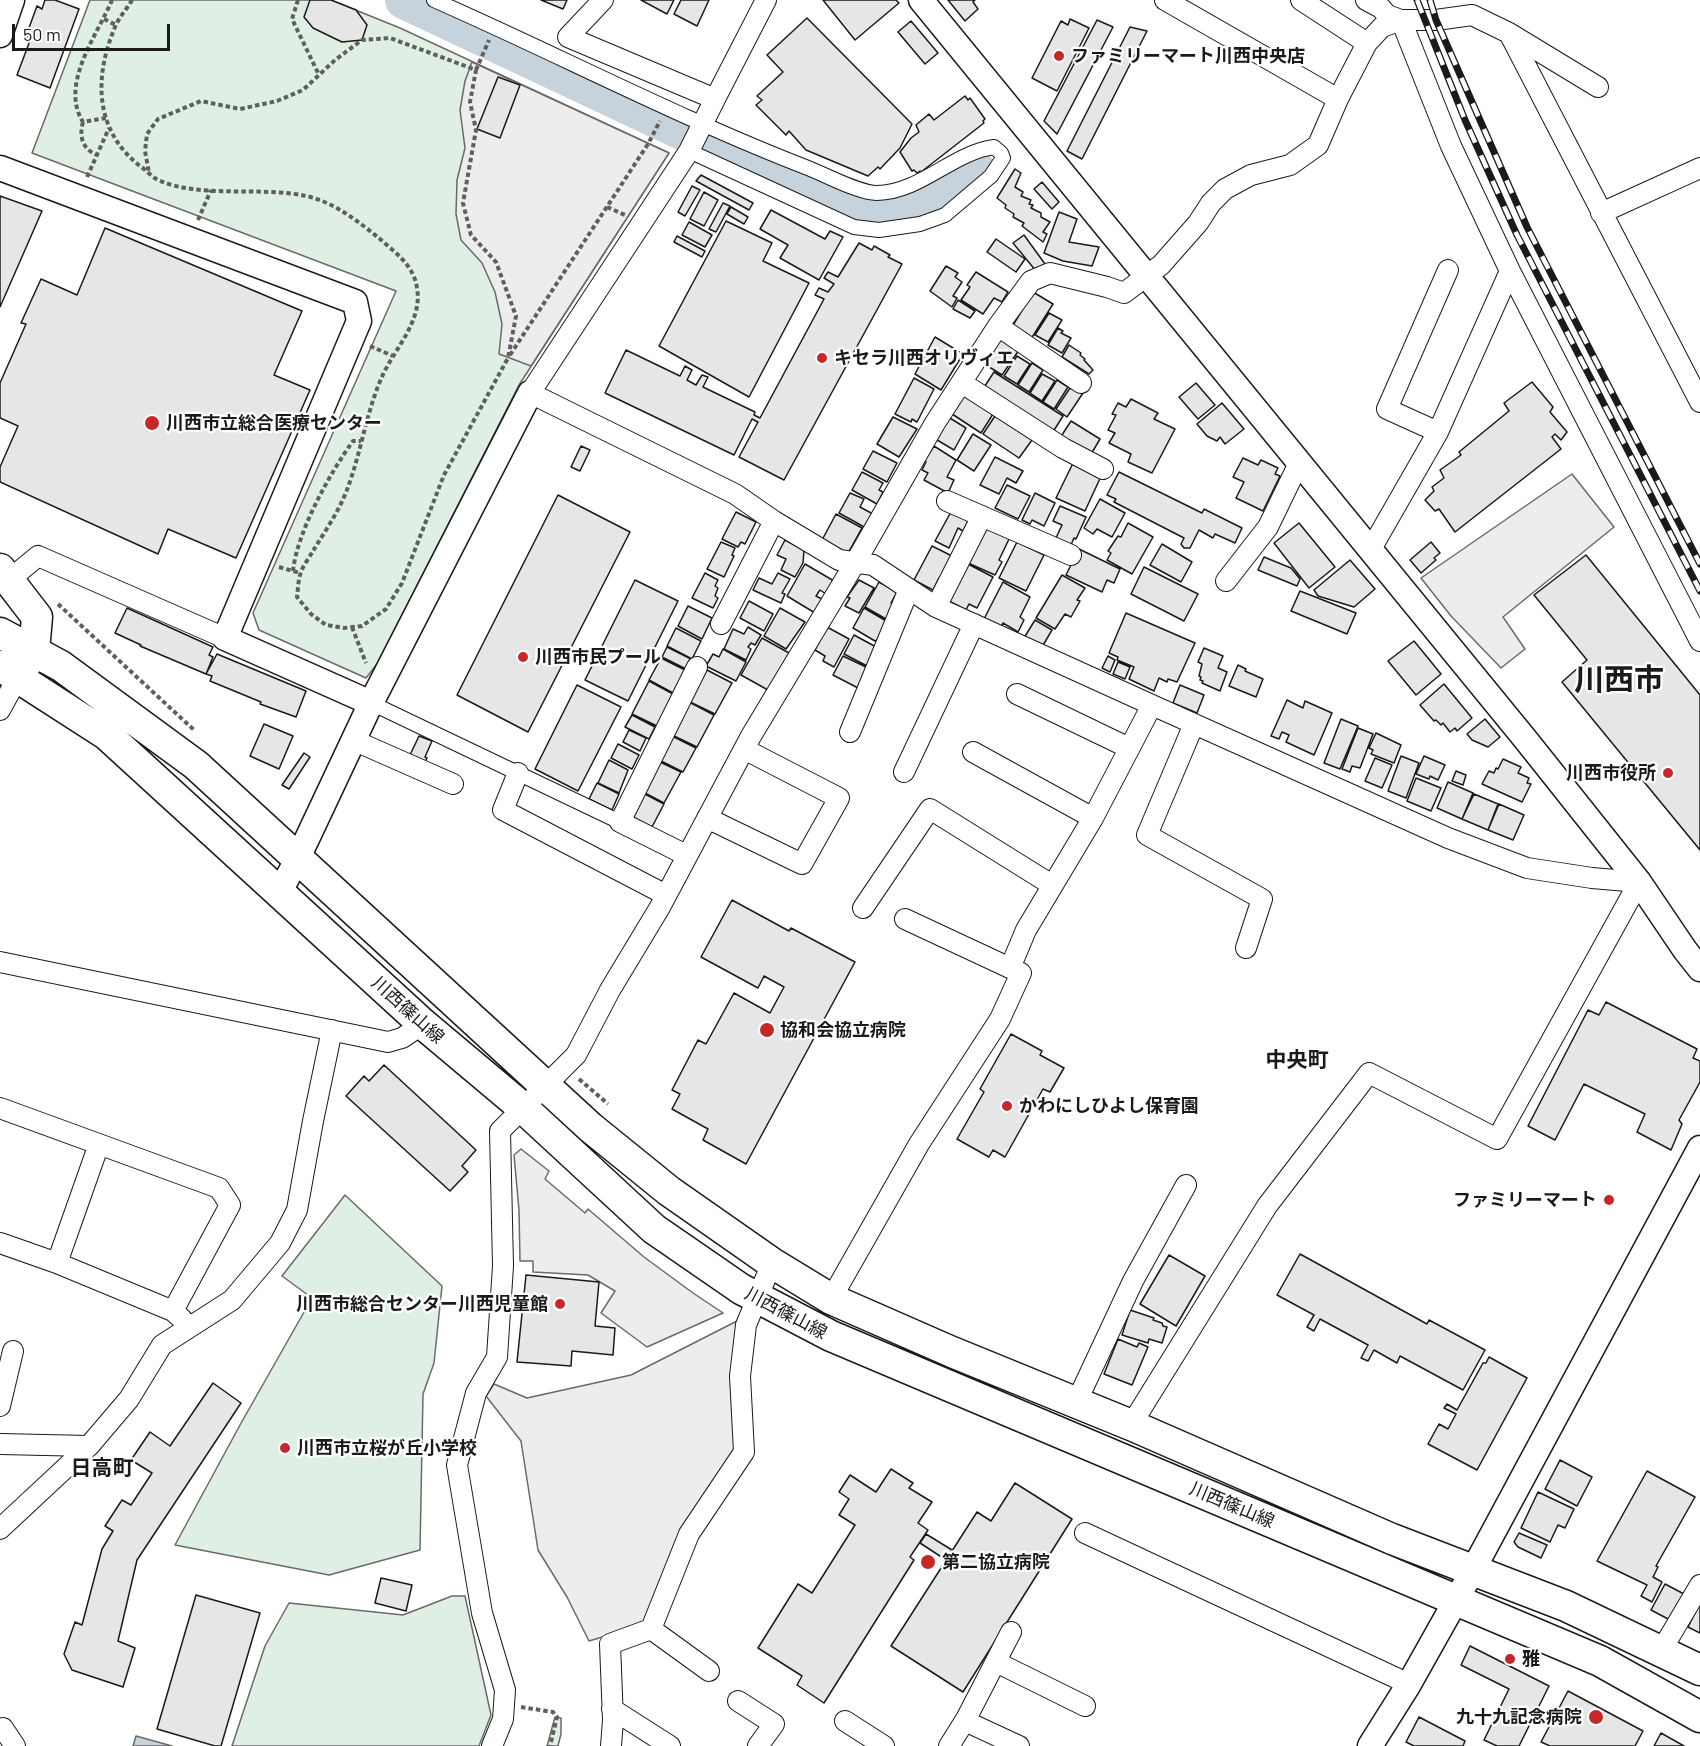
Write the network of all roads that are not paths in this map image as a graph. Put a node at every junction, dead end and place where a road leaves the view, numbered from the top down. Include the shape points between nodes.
1 (12, 0) edge
2 (434, 0) edge
3 (603, 0) edge
4 (766, 0) edge
5 (921, 0) edge
6 (1165, 0) edge
7 (1302, 0) edge
8 (1366, 0) edge
9 (1474, 7) edge
10 (1401, 20) junction
11 (1509, 33) junction
12 (0, 35) edge
13 (1367, 43) junction
14 (1598, 87) dead end
15 (715, 99) junction
16 (1338, 99) junction
17 (695, 138) junction
18 (0, 168) edge
19 (1700, 168) edge
20 (1602, 213) junction
21 (1448, 270) dead end
22 (1510, 271) junction
23 (1146, 277) junction
24 (998, 326) junction
25 (962, 383) junction
26 (1081, 383) dead end
27 (530, 393) junction
28 (1700, 402) edge
29 (1438, 432) junction
30 (1299, 463) junction
31 (1103, 469) dead end
32 (947, 501) dead end
33 (981, 516) junction
34 (774, 521) junction
35 (1371, 549) junction
36 (1071, 555) dead end
37 (855, 563) junction
38 (5, 575) edge
39 (1226, 581) dead end
40 (909, 589) junction
41 (936, 607) junction
42 (721, 624) dead end
43 (974, 624) junction
44 (0, 633) edge
45 (225, 638) junction
46 (1700, 641) edge
47 (34, 651) junction
48 (697, 667) dead end
49 (9, 671) edge
50 (1017, 694) dead end
51 (371, 702) junction
52 (1152, 705) junction
53 (0, 710) edge
54 (1194, 724) junction
55 (850, 732) dead end
56 (353, 740) junction
57 (1130, 748) junction
58 (744, 749) junction
59 (973, 752) dead end
60 (904, 772) dead end
61 (518, 773) junction
62 (453, 784) dead end
63 (707, 818) junction
64 (1093, 818) junction
65 (620, 822) junction
66 (686, 855) junction
67 (298, 858) junction
68 (1639, 882) junction
69 (1052, 885) junction
70 (279, 893) junction
71 (666, 895) junction
72 (863, 908) dead end
73 (905, 919) dead end
74 (1246, 948) dead end
75 (0, 962) edge
76 (1010, 968) junction
77 (1700, 969) edge
78 (423, 1024) junction
79 (332, 1030) junction
80 (545, 1085) junction
81 (0, 1108) edge
82 (523, 1108) junction
83 (99, 1144) junction
84 (1700, 1148) edge
85 (1186, 1185) dead end
86 (0, 1243) edge
87 (57, 1263) junction
88 (772, 1263) junction
89 (758, 1298) junction
90 (831, 1299) junction
91 (173, 1311) junction
92 (189, 1327) junction
93 (13, 1351) dead end
94 (1076, 1403) junction
95 (0, 1406) edge
96 (1131, 1425) junction
97 (0, 1443) edge
98 (88, 1446) junction
99 (0, 1529) edge
100 (1085, 1533) dead end
101 (1473, 1570) junction
102 (1700, 1586) edge
103 (1456, 1600) junction
104 (651, 1629) junction
105 (1011, 1632) dead end
106 (1661, 1651) junction
107 (996, 1662) junction
108 (1700, 1670) edge
109 (709, 1671) dead end
110 (1409, 1683) junction
111 (738, 1701) dead end
112 (1085, 1706) dead end
113 (612, 1709) junction
114 (1700, 1717) edge
115 (845, 1721) dead end
116 (965, 1721) junction
117 (1, 1727) edge
118 (15, 1746) edge
119 (492, 1746) edge
120 (611, 1746) edge
121 (670, 1746) edge
122 (758, 1746) edge
123 (884, 1746) edge
124 (950, 1746) edge
125 (1019, 1746) edge
126 (1370, 1746) edge

1 - 12 street
2 - 17 street
3 - 15 street via 568,37
4 - 15 street
5 - 23 street
6 - 16 street
7 - 13 street
8 - 10 street
9 - 10 street via 1436,20
9 - 11 street
10 - 13 street via 1382,27
10 - 22 street via 1451,146
11 - 14 street
11 - 20 street
13 - 16 street
15 - 17 street
16 - 23 street via 1318,145 1290,165 1251,175 1225,189 1161,265
17 - 17 street via 874,193 896,191 978,150 994,147 1003,158 991,177 945,215 920,224 879,230 854,227
17 - 27 street
18 - 45 street via 355,302 359,321
19 - 20 street
20 - 28 street
21 - 29 street via 1387,409
22 - 29 street
22 - 46 street
23 - 24 street via 1124,293 1050,273 1030,281
23 - 30 street
24 - 25 street
24 - 26 street
25 - 31 street
25 - 37 street
27 - 34 street via 735,494
27 - 51 street
29 - 35 street
30 - 35 street
30 - 39 street via 1268,527
32 - 33 street
33 - 36 street
33 - 41 street
34 - 37 street via 838,560
34 - 42 street
35 - 68 street
37 - 40 street via 873,565
37 - 58 street
38 - 45 street via 38,556
38 - 47 main road via 37,617
40 - 41 street
40 - 55 street
41 - 43 street
43 - 52 street
43 - 60 street
44 - 47 main road, 川西篠山線
45 - 51 street
47 - 49 main road
47 - 67 main road, 川西篠山線 via 61,666 196,765
48 - 65 street
49 - 53 street
49 - 70 main road, 川西篠山線 via 107,735
50 - 57 street
51 - 56 street
51 - 61 street
52 - 54 street
52 - 57 street
54 - 68 street via 1448,838 1527,868
54 - 74 street via 1147,835 1262,899
56 - 62 street
56 - 67 street
57 - 64 street
58 - 63 street
58 - 63 street via 839,798 802,864
59 - 64 street
61 - 65 street
61 - 71 street via 503,810
63 - 66 street
64 - 69 street
65 - 66 street
66 - 71 street
67 - 70 street
67 - 80 main road, 川西篠山線
68 - 77 street
68 - 96 street via 1497,1139 1370,1073 1267,1206
69 - 72 street via 930,808
69 - 76 street
70 - 78 main road, 川西篠山線
71 - 80 street via 576,1055
73 - 76 street
75 - 79 street
76 - 90 street via 1021,973 1000,1019 919,1144
78 - 79 street via 388,1042
78 - 82 main road, 川西篠山線
79 - 92 street via 297,1210 280,1243 232,1300
80 - 82 street
80 - 88 main road, 川西篠山線 via 669,1191
81 - 83 street
82 - 89 main road, 川西篠山線 via 654,1230
82 - 119 street via 500,1131 503,1266 497,1357 476,1394 457,1465 482,1613 505,1690 503,1719
83 - 87 street
83 - 91 street via 219,1188 230,1205
84 - 101 street
85 - 94 street via 1133,1281
86 - 87 street
87 - 91 street
88 - 89 street
88 - 90 main road, 川西篠山線
89 - 103 main road, 川西篠山線 via 831,1336
89 - 104 street via 746,1324 740,1376 744,1452 689,1534
90 - 94 main road, 川西篠山線
91 - 92 street
92 - 98 street via 162,1345 129,1399
93 - 95 street
94 - 96 main road, 川西篠山線
96 - 101 main road, 川西篠山線 via 1392,1539
97 - 98 street
98 - 99 street
100 - 110 street
101 - 103 street
101 - 106 main road, 川西篠山線 via 1566,1606
102 - 106 street
103 - 110 street
103 - 114 main road, 川西篠山線 via 1600,1660
104 - 109 street
104 - 113 street via 610,1644
105 - 107 street
106 - 108 main road, 川西篠山線
107 - 112 street
107 - 116 street
110 - 126 street
111 - 122 street via 774,1724
113 - 120 street
113 - 121 street
115 - 123 street
116 - 124 street
116 - 125 street
117 - 118 street

